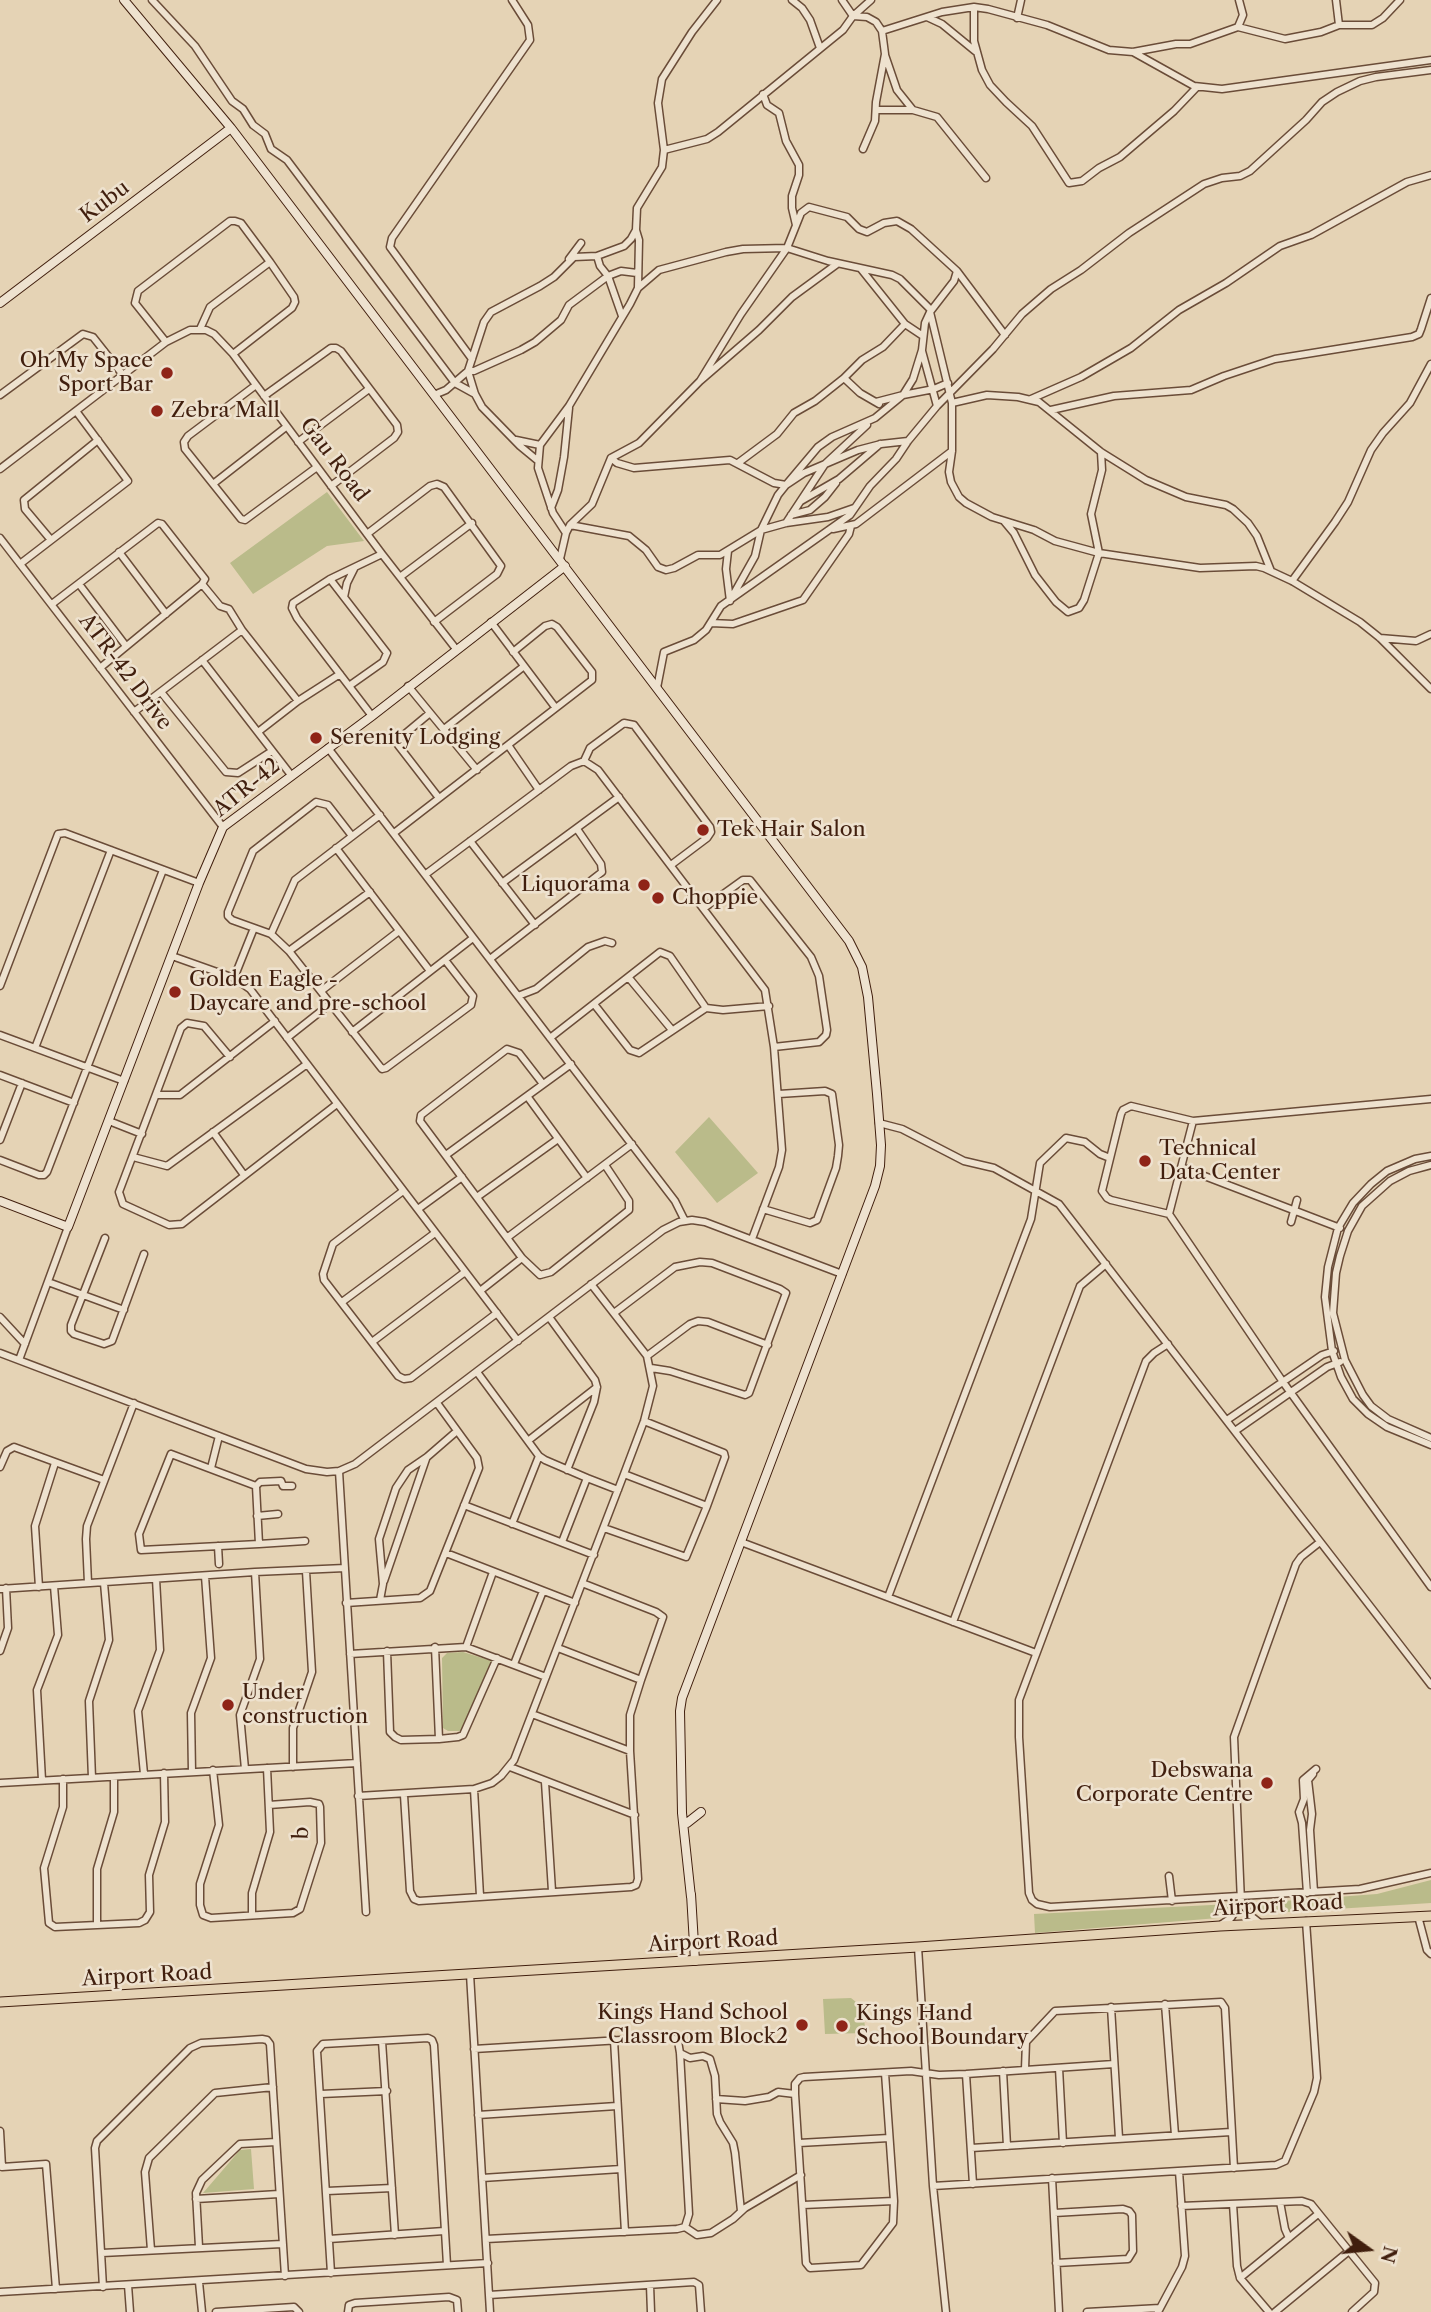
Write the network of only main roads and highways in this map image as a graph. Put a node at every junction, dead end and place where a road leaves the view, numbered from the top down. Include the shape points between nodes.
1 (124, 0) edge
2 (220, 114) junction
3 (231, 128) junction
4 (216, 139) junction
5 (0, 303) edge
6 (563, 563) junction
7 (0, 1201) edge
8 (682, 1770) junction
9 (686, 1804) junction
10 (687, 1823) junction
11 (691, 1897) junction
12 (1427, 1916) edge
13 (695, 1961) junction
14 (0, 2002) edge

1 - 2 main road
2 - 3 main road
2 - 4 main road via 222,127
3 - 4 main road, Kubu
3 - 6 main road
4 - 5 main road, Kubu
6 - 7 main road, ATR-42 via 372,716 223,827 68,1227
6 - 8 main road via 856,952 868,997 880,1166 682,1698
8 - 9 main road
8 - 11 main road
9 - 10 main road
9 - 10 main road via 700,1812
10 - 11 main road
11 - 13 main road
12 - 13 main road, Airport Road
13 - 14 main road, Airport Road

